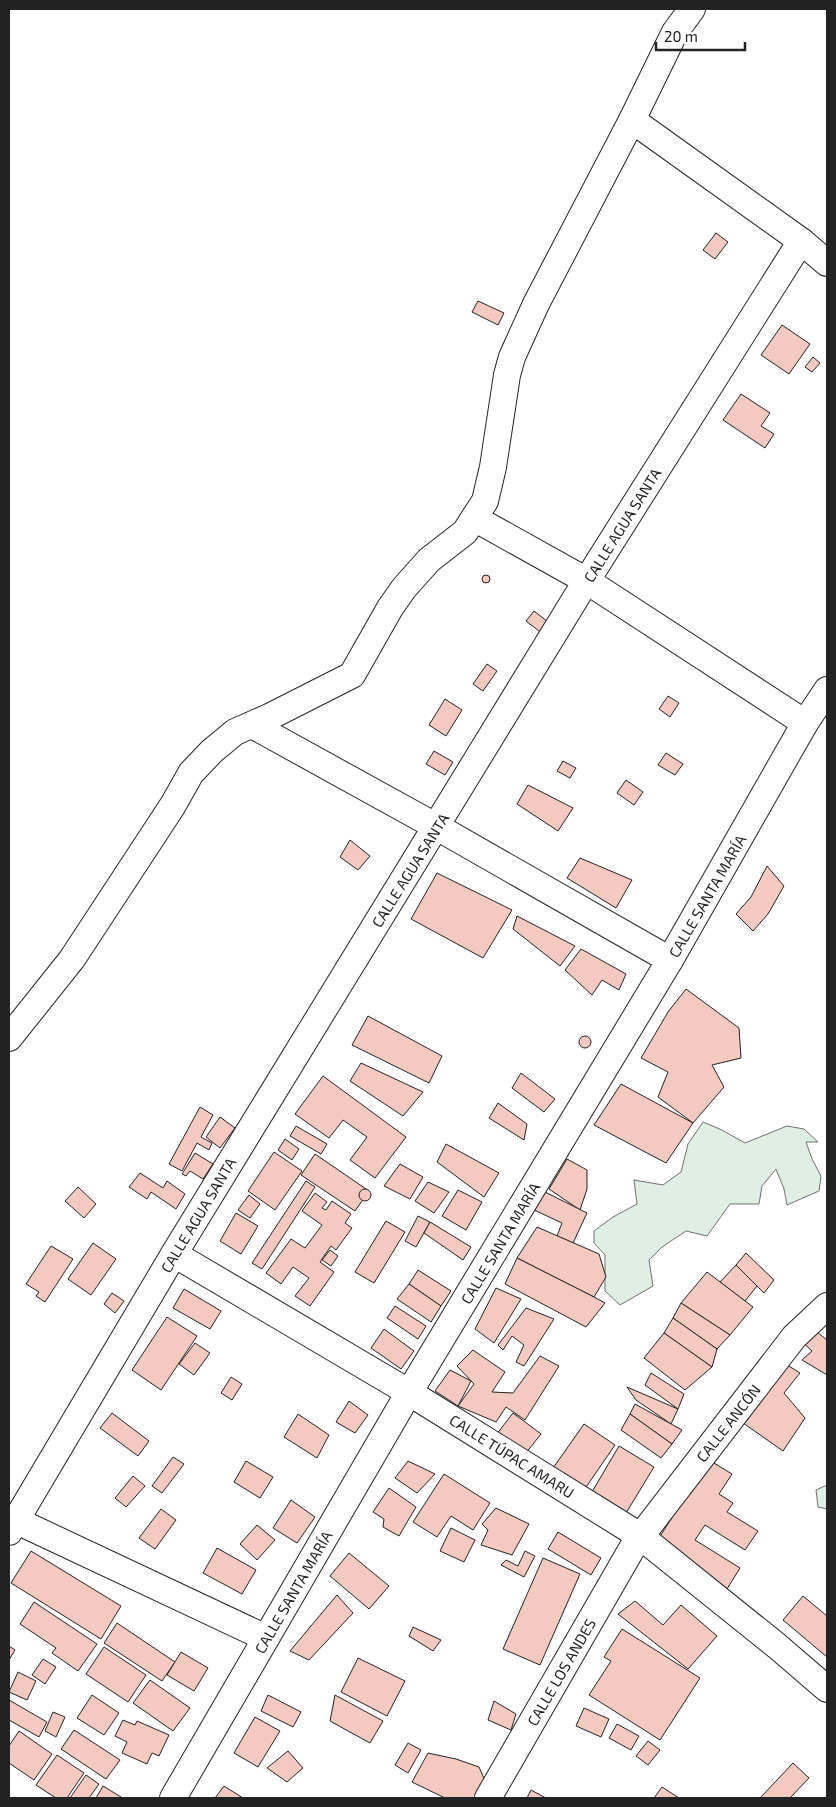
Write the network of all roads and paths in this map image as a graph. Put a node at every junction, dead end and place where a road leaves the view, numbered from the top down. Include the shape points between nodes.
1 (692, 9) edge
2 (632, 120) junction
3 (801, 241) junction
4 (827, 262) edge
5 (474, 518) junction
6 (587, 581) junction
7 (827, 690) edge
8 (805, 723) junction
9 (252, 725) junction
10 (437, 827) junction
11 (670, 960) junction
12 (9, 1038) edge
13 (174, 1254) junction
14 (827, 1306) edge
15 (410, 1392) junction
16 (12, 1526) edge
17 (637, 1541) junction
18 (266, 1638) junction
19 (827, 1690) edge
20 (173, 1798) edge
21 (488, 1798) edge

1 - 2 street via 674,32
2 - 3 street
2 - 5 street via 536,304 512,357 485,501
3 - 4 street
3 - 6 street, CALLE AGUA SANTA
5 - 6 street
5 - 9 street via 465,532 428,560 404,588 352,675
6 - 8 street
6 - 10 street, CALLE AGUA SANTA
7 - 8 street, CALLE SANTA MARÍA
8 - 11 street, CALLE SANTA MARÍA
9 - 10 street
9 - 12 street via 235,732 191,773 72,959
10 - 11 street
10 - 13 street, CALLE AGUA SANTA
11 - 15 street, CALLE SANTA MARÍA
13 - 15 street, CALLE TÚPAC AMARU
13 - 16 street, CALLE AGUA SANTA
14 - 17 street, CALLE ANCÓN via 794,1337
15 - 17 street, CALLE TÚPAC AMARU
15 - 18 street, CALLE SANTA MARÍA
16 - 18 street
17 - 19 street, CALLE TÚPAC AMARU via 777,1646
17 - 21 street, CALLE LOS ANDES
18 - 20 street, CALLE SANTA MARÍA

